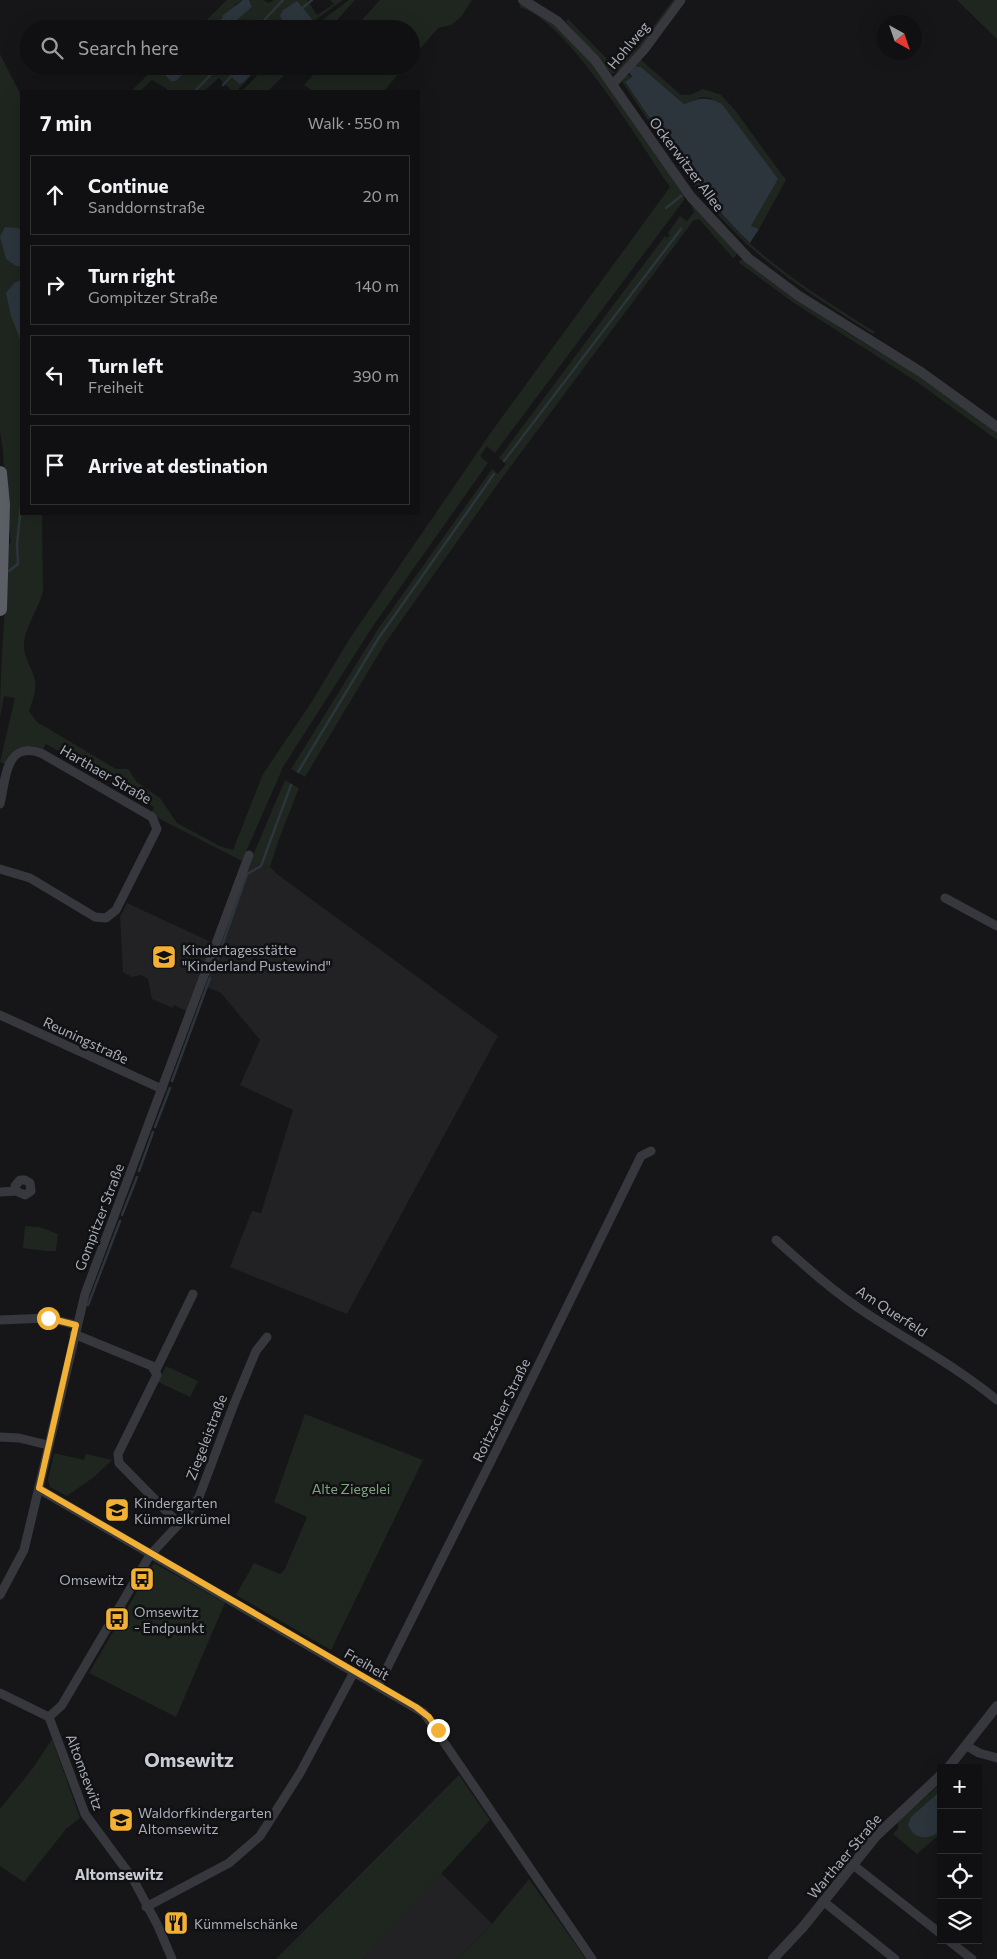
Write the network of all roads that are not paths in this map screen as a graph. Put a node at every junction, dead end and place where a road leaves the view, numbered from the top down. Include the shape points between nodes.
1 (523, 0) edge
2 (681, 0) edge
3 (613, 84) junction
4 (997, 427) edge
5 (0, 473) edge
6 (0, 609) edge
7 (0, 804) edge
8 (249, 855) dead end
9 (0, 869) edge
10 (945, 898) dead end
11 (997, 926) edge
12 (0, 1015) edge
13 (162, 1089) junction
14 (651, 1151) dead end
15 (16, 1191) dead end
16 (0, 1192) edge
17 (776, 1240) dead end
18 (193, 1294) dead end
19 (0, 1320) edge
20 (75, 1330) junction
21 (267, 1337) dead end
22 (156, 1370) junction
23 (997, 1400) edge
24 (0, 1437) edge
25 (48, 1444) junction
26 (39, 1488) junction
27 (179, 1524) junction
28 (150, 1555) junction
29 (0, 1595) edge
30 (354, 1672) junction
31 (378, 1686) junction
32 (0, 1693) edge
33 (997, 1706) edge
34 (49, 1717) junction
35 (967, 1746) junction
36 (997, 1758) edge
37 (951, 1764) edge
38 (937, 1779) edge
39 (852, 1864) junction
40 (823, 1901) junction
41 (146, 1907) junction
42 (937, 1931) edge
43 (953, 1944) edge
44 (172, 1959) edge
45 (592, 1959) edge
46 (773, 1959) edge
47 (895, 1959) edge
48 (972, 1959) edge

1 - 3 street, Ockerwitzer Allee via 557,21
2 - 3 street, Hohlweg via 644,50
3 - 4 street, Ockerwitzer Allee via 691,197 748,258 799,296 921,372
5 - 6 highway via 3,514
7 - 9 street, Harthaer Straße via 12,758 28,749 42,753 152,817 157,829 116,910 106,918 95,917 30,878
8 - 13 street, Gompitzer Straße
10 - 11 street
12 - 13 street, Reuningstraße
13 - 20 street, Gompitzer Straße via 85,1294
14 - 31 street, Roitzscher Straße via 640,1156
15 - 16 street
17 - 23 street, Am Querfeld via 867,1314 925,1349
18 - 22 street
19 - 20 street via 48,1318
20 - 22 street
20 - 25 street, Gompitzer Straße
21 - 27 street, Ziegeleistraße via 256,1351 199,1497
22 - 27 street via 157,1375 118,1454 119,1463
24 - 25 street
25 - 26 street, Gompitzer Straße
26 - 28 street, Freiheit
26 - 29 street, Gompitzer Straße via 24,1550
27 - 28 street, Ziegeleistraße
28 - 30 street, Freiheit
28 - 34 street, Ziegeleistraße via 62,1705
30 - 31 street, Freiheit
30 - 41 street via 300,1773 260,1836 229,1863
31 - 45 street, Freiheit via 424,1713 433,1722
32 - 34 street
33 - 35 street
34 - 41 street, Altomsewitz via 84,1814 123,1863
35 - 36 street
35 - 37 street
38 - 39 street, Warthaer Straße via 890,1821
39 - 40 street, Warthaer Straße
39 - 42 street
40 - 46 street, Warthaer Straße
40 - 47 street
41 - 44 street, Altomsewitz
43 - 48 street

